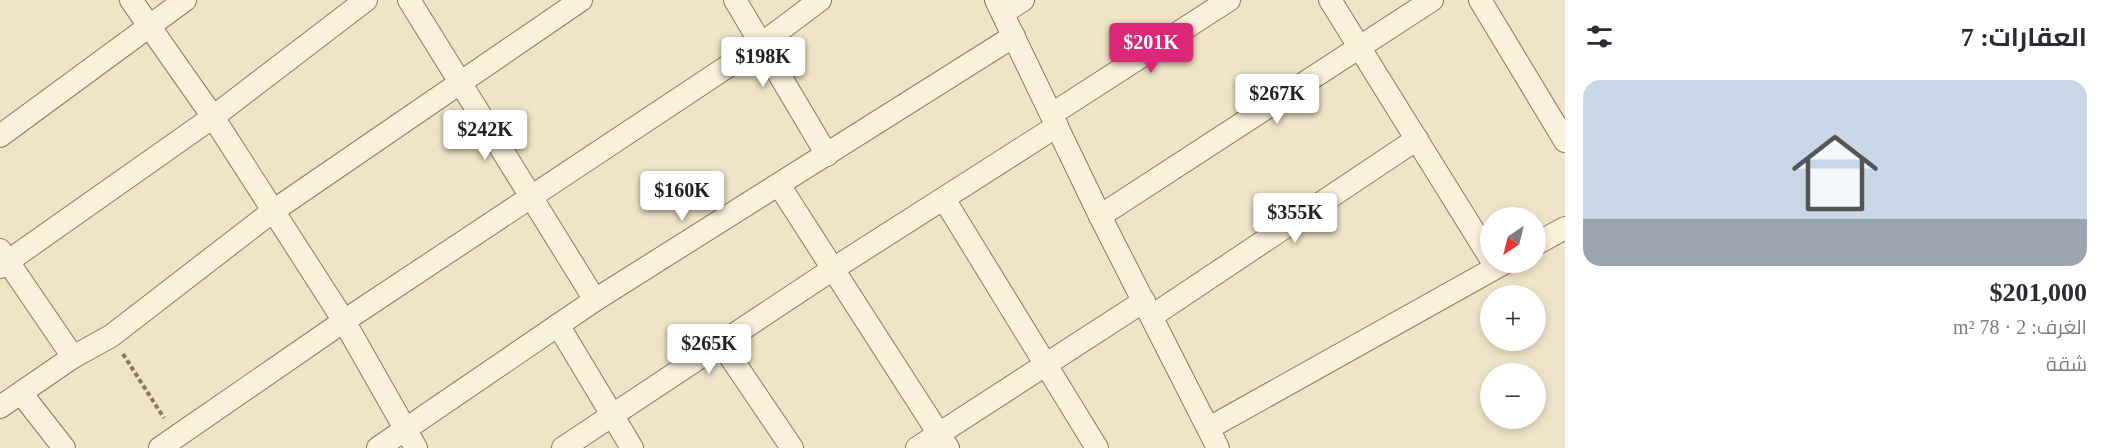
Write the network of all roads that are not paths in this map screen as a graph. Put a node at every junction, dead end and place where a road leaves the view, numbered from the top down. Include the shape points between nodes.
1 (131, 0) edge
2 (185, 0) edge
3 (366, 0) edge
4 (409, 0) edge
5 (581, 0) edge
6 (735, 0) edge
7 (820, 0) edge
8 (1023, 0) edge
9 (1228, 0) edge
10 (1330, 0) edge
11 (1432, 0) edge
12 (1480, 0) edge
13 (1000, 7) edge
14 (149, 26) junction
15 (1014, 36) junction
16 (760, 45) junction
17 (1359, 48) junction
18 (459, 82) junction
19 (213, 117) junction
20 (1054, 120) junction
21 (0, 136) edge
22 (1417, 139) junction
23 (1565, 141) edge
24 (827, 155) junction
25 (779, 185) junction
26 (531, 196) junction
27 (944, 199) junction
28 (273, 211) junction
29 (1100, 216) junction
30 (1565, 228) edge
31 (1480, 237) edge
32 (1546, 238) edge
33 (2, 260) edge
34 (833, 269) junction
35 (1481, 273) edge
36 (596, 300) junction
37 (1148, 308) junction
38 (345, 321) junction
39 (558, 325) junction
40 (721, 343) junction
41 (73, 357) junction
42 (1046, 364) junction
43 (21, 393) junction
44 (0, 407) edge
45 (612, 415) junction
46 (1214, 438) edge
47 (410, 439) edge
48 (943, 441) edge
49 (168, 442) edge
50 (64, 448) edge
51 (378, 448) edge
52 (563, 448) edge
53 (632, 448) edge
54 (792, 448) edge
55 (917, 448) edge
56 (1097, 448) edge

1 - 14 street
2 - 14 street
3 - 19 street
4 - 18 street
5 - 18 street
6 - 16 street
7 - 16 street
8 - 13 street
9 - 20 street
10 - 17 street
11 - 17 street
12 - 23 street
13 - 15 street
14 - 19 street
14 - 21 street
15 - 20 street
15 - 24 street
16 - 24 street
16 - 26 street
17 - 22 street
17 - 29 street
18 - 26 street
18 - 28 street
19 - 28 street
19 - 33 street
20 - 27 street
20 - 29 street
22 - 31 street
22 - 37 street
24 - 25 street
25 - 34 street
25 - 36 street
26 - 36 street
26 - 38 street
27 - 34 street
27 - 42 street
28 - 38 street
28 - 41 street via 111,336
29 - 37 street
30 - 32 street
33 - 41 street
34 - 40 street
34 - 48 street
35 - 46 street
36 - 39 street
37 - 42 street
37 - 46 street
38 - 47 street
38 - 49 street
39 - 45 street
39 - 47 street
40 - 45 street
40 - 54 street
41 - 43 street
42 - 48 street
42 - 56 street
43 - 44 street
43 - 50 street
45 - 52 street
45 - 53 street
47 - 51 street
48 - 55 street

